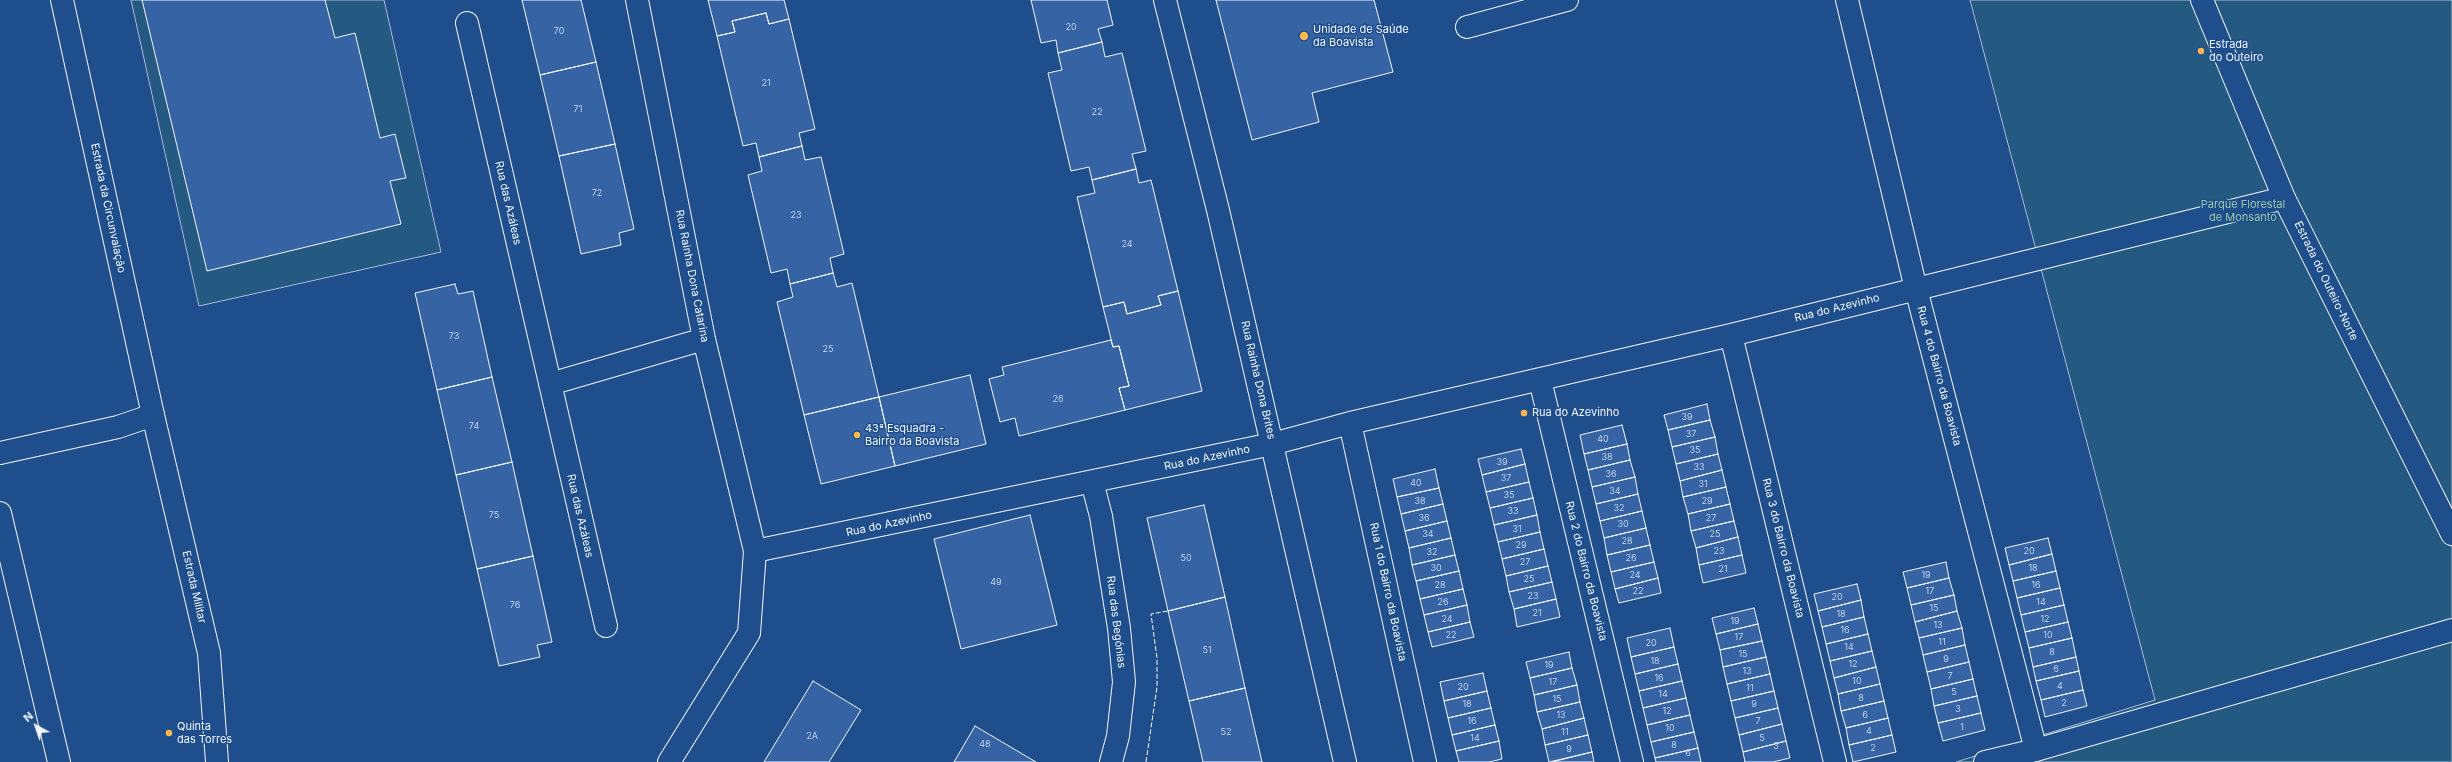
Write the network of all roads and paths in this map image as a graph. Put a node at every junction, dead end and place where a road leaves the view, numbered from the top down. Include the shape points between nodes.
1 (62, 0) edge
2 (637, 0) edge
3 (1165, 0) edge
4 (1567, 0) edge
5 (1847, 0) edge
6 (2202, 0) edge
7 (466, 23) dead end
8 (1467, 27) dead end
9 (2284, 198) junction
10 (1916, 289) junction
11 (1731, 335) junction
12 (704, 339) junction
13 (1540, 380) junction
14 (550, 384) junction
15 (153, 415) junction
16 (1350, 423) junction
17 (1272, 444) junction
18 (0, 453) edge
19 (1092, 482) junction
20 (0, 513) edge
21 (2452, 534) edge
22 (755, 551) junction
23 (606, 626) dead end
24 (2452, 630) edge
25 (2036, 750) junction
26 (59, 762) edge
27 (217, 762) edge
28 (669, 762) edge
29 (1111, 762) edge
30 (1346, 762) edge
31 (1425, 762) edge
32 (1632, 762) edge
33 (1835, 762) edge
34 (1985, 762) edge

1 - 15 main road, Estrada da Circunvalação
2 - 12 main road, Rua Rainha Dona Catarina
3 - 17 main road, Rua Rainha Dona Brites via 1218,210
4 - 8 main road
5 - 10 main road, Rua 4 do Bairro da Boavista
6 - 9 main road, Estrada do Outeiro-Norte
7 - 14 main road, Rua das Azáleas
9 - 10 main road, Rua do Azevinho
9 - 21 main road, Estrada do Outeiro-Norte
10 - 11 main road, Rua do Azevinho
10 - 25 main road, Rua 4 do Bairro da Boavista
11 - 13 main road, Rua do Azevinho
11 - 33 main road, Rua 3 do Bairro da Boavista
12 - 14 main road
12 - 22 main road, Rua Rainha Dona Catarina
13 - 16 main road, Rua do Azevinho
13 - 32 main road, Rua 2 do Bairro da Boavista
14 - 23 main road, Rua das Azáleas
15 - 18 main road via 118,427
15 - 27 main road, Estrada Militar via 209,653
16 - 17 main road, Rua do Azevinho
16 - 31 main road, Rua 1 do Bairro da Boavista
17 - 19 main road, Rua do Azevinho
17 - 30 main road, Rua Rainha Dona Brites
19 - 22 main road, Rua do Azevinho
19 - 29 main road, Rua das Begónias via 1101,516 1119,628 1124,682 1118,736
20 - 26 main road
22 - 28 main road, Rua Rainha Dona Catarina via 749,634
24 - 25 main road
25 - 34 main road

